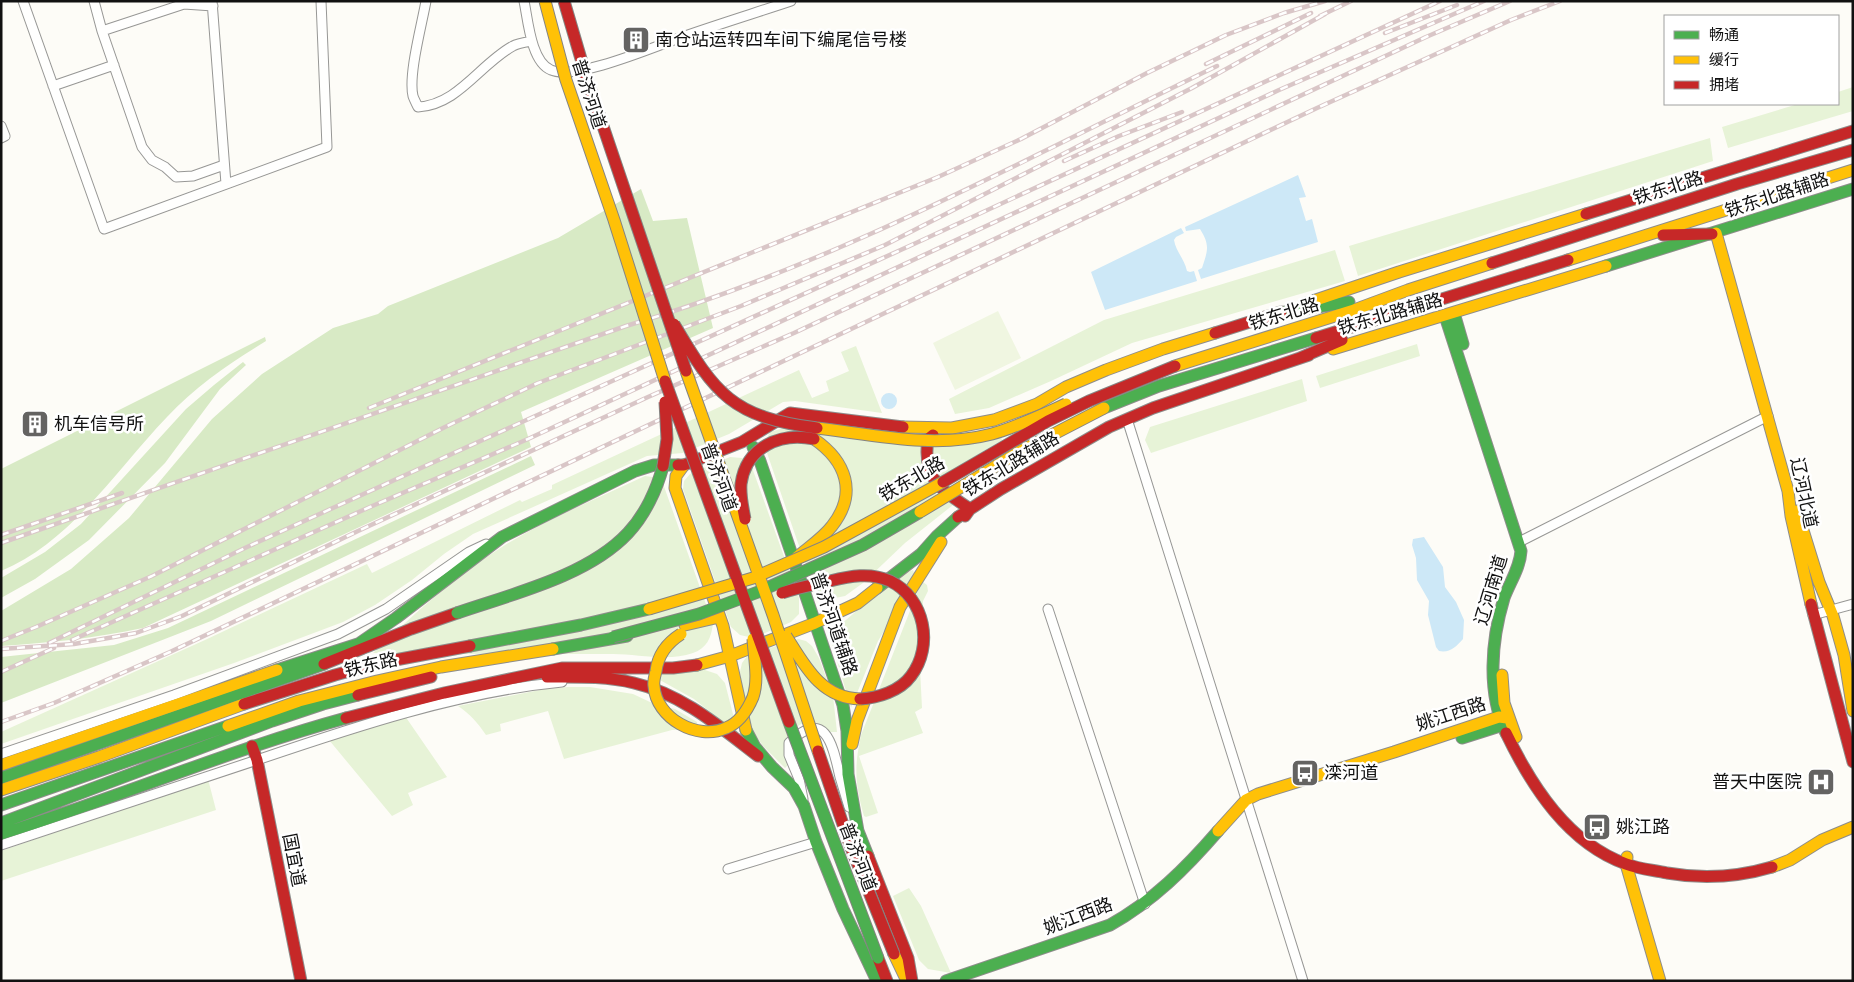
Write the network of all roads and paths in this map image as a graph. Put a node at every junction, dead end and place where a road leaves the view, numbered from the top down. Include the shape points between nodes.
1 (23, 1) edge
2 (94, 1) edge
3 (321, 1) edge
4 (426, 1) edge
5 (524, 1) edge
6 (545, 1) edge
7 (564, 1) edge
8 (791, 1) edge
9 (212, 4) edge
10 (102, 31) junction
11 (532, 41) junction
12 (114, 65) junction
13 (53, 86) junction
14 (1, 126) edge
15 (1853, 131) edge
16 (1, 138) edge
17 (1853, 150) edge
18 (224, 165) junction
19 (1853, 170) edge
20 (226, 184) junction
21 (1853, 189) edge
22 (1716, 233) junction
23 (1644, 236) junction
24 (1408, 290) junction
25 (662, 304) junction
26 (1415, 308) junction
27 (1273, 314) junction
28 (1450, 314) junction
29 (1300, 358) junction
30 (1175, 366) junction
31 (660, 368) junction
32 (1066, 388) joint
33 (1768, 416) junction
34 (1127, 419) junction
35 (943, 428) junction
36 (742, 442) junction
37 (684, 465) junction
38 (970, 510) junction
39 (502, 537) junction
40 (1522, 541) junction
41 (863, 545) junction
42 (752, 556) junction
43 (795, 558) junction
44 (753, 578) joint
45 (793, 588) junction
46 (758, 592) joint
47 (1853, 604) edge
48 (1853, 609) edge
49 (1048, 610) dead end
50 (1832, 613) junction
51 (773, 615) junction
52 (1813, 615) junction
53 (751, 617) junction
54 (715, 618) junction
55 (815, 623) junction
56 (411, 629) junction
57 (613, 637) junction
58 (358, 644) junction
59 (516, 656) junction
60 (730, 656) junction
61 (334, 661) junction
62 (518, 678) junction
63 (598, 678) junction
64 (1853, 711) edge
65 (1504, 720) junction
66 (252, 746) junction
67 (1, 754) edge
68 (257, 760) junction
69 (1853, 762) edge
70 (848, 763) junction
71 (1, 765) edge
72 (772, 767) junction
73 (1, 778) edge
74 (1, 790) edge
75 (1247, 803) junction
76 (1, 806) edge
77 (804, 806) junction
78 (1853, 819) edge
79 (1, 823) edge
80 (1853, 827) edge
81 (858, 831) junction
82 (1, 834) edge
83 (816, 842) junction
84 (1, 845) edge
85 (1626, 860) junction
86 (728, 869) dead end
87 (1145, 904) junction
88 (301, 981) edge
89 (877, 981) edge
90 (887, 981) edge
91 (907, 981) edge
92 (912, 981) edge
93 (946, 981) edge
94 (968, 981) edge
95 (1303, 981) edge
96 (1660, 981) edge

1 - 13 street
2 - 10 street
3 - 20 street via 327,147
4 - 11 street via 412,81 418,107 431,106 443,100 514,45
5 - 11 street
6 - 31 main road, 普济河道, bridge via 566,80
7 - 25 main road, 普济河道, bridge
8 - 11 street via 571,72 551,70 540,62
9 - 10 street via 184,4
9 - 18 street
10 - 12 street
12 - 13 street
12 - 18 street via 142,147 152,160 176,177 193,176
13 - 20 street via 104,229
14 - 16 street via 5,136
15 - 27 main road, 铁东北路辅路
17 - 24 main road, 铁东北路
18 - 20 street
19 - 23 main road, 铁东北路
21 - 22 main road, 铁东北路辅路
22 - 23 main road
22 - 28 main road, 铁东北路辅路
22 - 33 main road, 辽河北道
22 - 50 main road, 辽河北道 via 1796,508
23 - 26 main road, 铁东北路
24 - 27 main road
24 - 30 main road, 铁东北路
25 - 30 main road, bridge via 708,378 726,398 744,409 796,424 915,440 982,436 1026,421 1117,381
25 - 42 main road, 普济河道, bridge
26 - 29 main road
26 - 41 main road, 铁东北路, bridge via 1159,386 1104,408 1019,452
27 - 32 main road, 铁东北路辅路 via 1163,349
28 - 29 main road, 铁东北路辅路
28 - 40 main road, 辽河南道
29 - 34 main road, 铁东北路辅路
30 - 43 main road, 铁东北路, bridge via 1048,421 842,538
31 - 53 main road, 普济河道, bridge
31 - 56 main road, bridge via 669,424 667,451 659,482 634,525 614,545 582,566
32 - 35 main road, 铁东北路 via 1037,404 994,420
33 - 40 street
33 - 52 main road, 辽河北道 via 1788,491
34 - 38 main road, 铁东北路辅路 via 1001,488
34 - 75 street
35 - 36 main road, 铁东北路 via 907,428 790,413
35 - 38 main road via 928,439 925,452 929,471 938,487
36 - 37 main road, 铁东北路
36 - 55 main road, 普济河道辅路 via 750,444 756,452
37 - 39 main road, 铁东路 via 654,465 635,471
37 - 60 main road, 普济河道辅路 via 676,476 676,488 723,626
38 - 55 main road, 铁东北路辅路 via 958,517 921,554 858,603
38 - 70 main road via 942,540 900,607 857,721
39 - 58 main road, 铁东路
39 - 67 street via 469,552 386,608 338,634 184,692
40 - 65 main road, 辽河南道 via 1528,551 1527,564 1504,629
41 - 45 main road, bridge via 840,564
41 - 46 main road, 铁东北路, bridge
42 - 43 main road, bridge via 741,492 745,469 767,444 780,438 801,436 820,442 836,457 844,470 846,494 844,508 833,526
42 - 51 main road, 普济河道, bridge
43 - 44 main road, 铁东北路, bridge
44 - 74 main road, 铁东路, bridge via 609,619 335,675
45 - 51 main road, bridge via 863,575 884,579 897,586 917,606 924,627 924,648 915,669 897,688 879,697 858,700 841,696 824,687 809,672
45 - 54 main road, bridge
46 - 57 main road, 铁东路, bridge via 691,616
47 - 50 street
48 - 50 street
49 - 87 street
50 - 52 street
50 - 64 main road, 辽河北道 via 1844,655
51 - 91 main road, 普济河道, bridge via 850,845
52 - 69 main road, 辽河北道
53 - 54 main road, bridge via 755,686 751,703 739,720 728,728 696,732 682,727 667,715 657,699 653,676 661,653 673,639
53 - 90 main road, 普济河道, bridge
54 - 57 main road, bridge
55 - 60 main road
55 - 70 main road, 普济河道辅路 via 843,705
56 - 58 main road, 铁东路
56 - 61 main road
57 - 59 main road, 铁东路
58 - 61 main road, 铁东路
58 - 71 main road, 铁东路
59 - 76 main road, 铁东路 via 432,669 298,701
59 - 79 main road via 322,704
60 - 62 main road via 673,668 562,668
60 - 72 main road, 普济河道辅路 via 746,730
61 - 73 main road
62 - 63 main road
62 - 66 main road via 367,712
63 - 68 street via 539,684 445,704
63 - 72 main road via 637,684 686,704
65 - 75 main road, 姚江西路 via 1258,794
65 - 85 main road, 辽河南道 via 1543,786 1578,824
66 - 68 main road, 国宜道
66 - 82 main road
68 - 84 street
68 - 88 main road, 国宜道
70 - 81 main road, 普济河道辅路
72 - 77 main road, 普济河道辅路 via 794,788
75 - 87 main road, 姚江西路
75 - 94 main road, 姚江西路 via 1177,886 1138,918 1109,933
75 - 95 street
77 - 81 street, 普济河道辅路 via 788,748 797,735 816,728 822,730 831,742 851,817
77 - 83 main road, 普济河道辅路
78 - 85 main road via 1818,832 1785,854 1737,868 1698,870
80 - 85 main road via 1826,838 1784,863 1738,874 1706,877 1674,874
81 - 92 main road, 普济河道辅路 via 908,958
83 - 86 street
83 - 89 main road, 普济河道辅路 via 842,910
85 - 96 main road
87 - 93 main road, 姚江西路 via 1110,925

